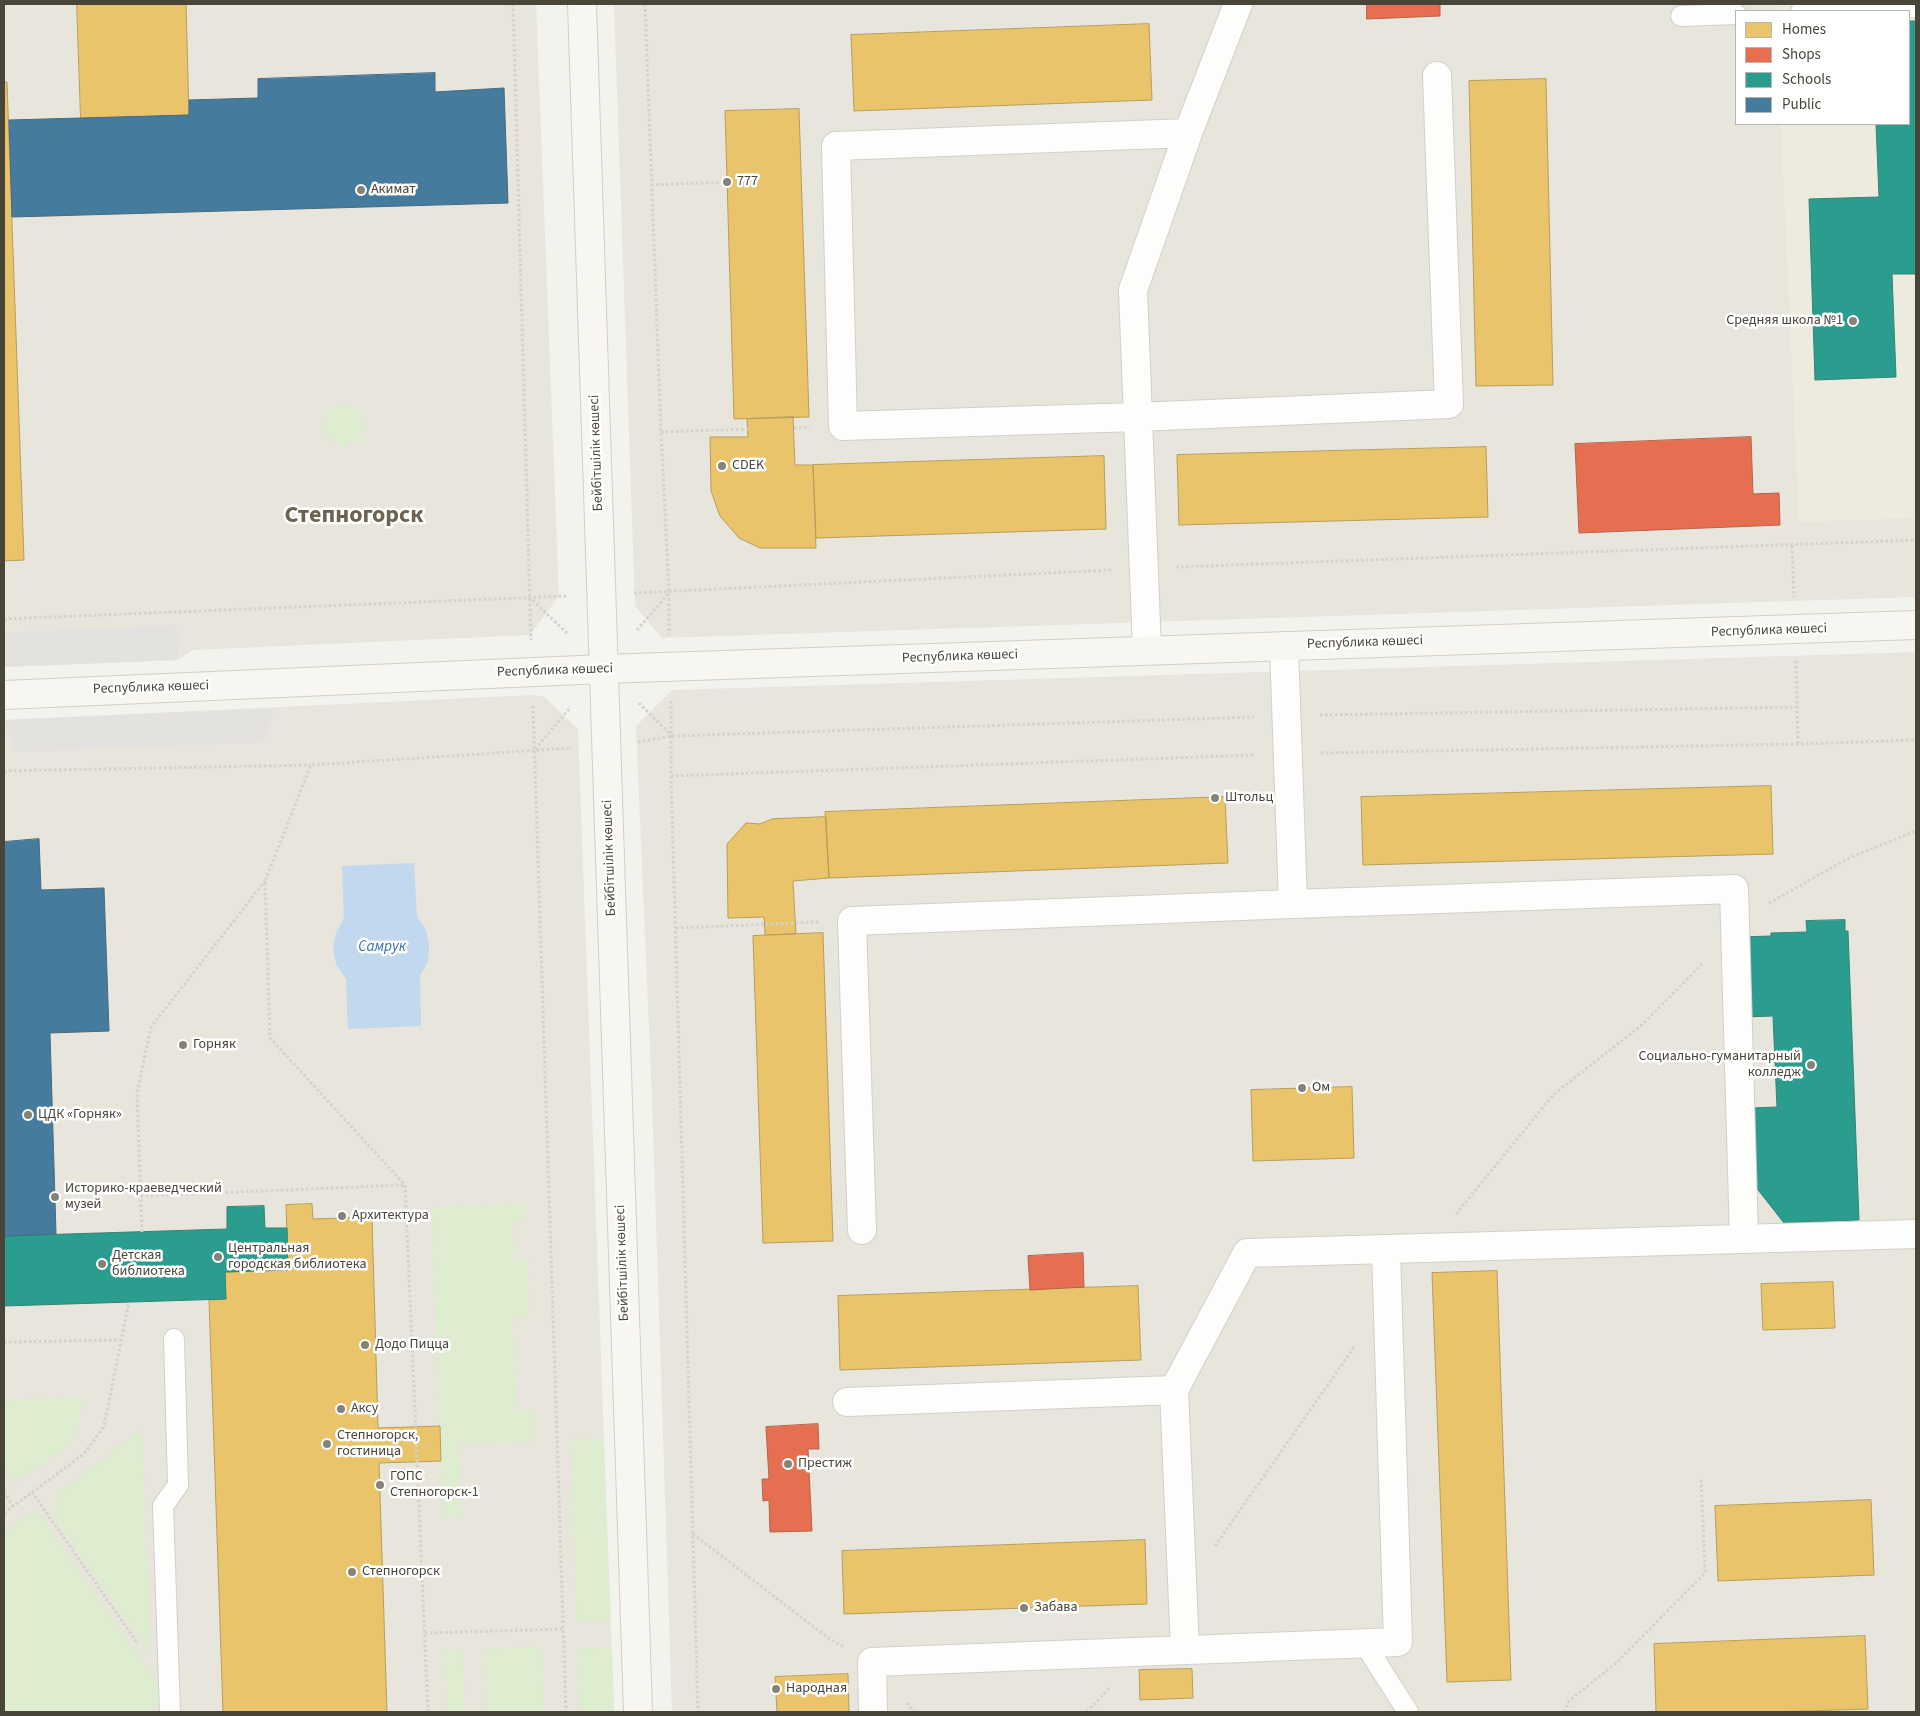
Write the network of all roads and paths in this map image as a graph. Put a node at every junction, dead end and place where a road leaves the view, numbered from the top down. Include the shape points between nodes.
1 (513, 4) edge
2 (582, 4) edge
3 (645, 4) edge
4 (1238, 4) edge
5 (1916, 7) edge
6 (1830, 10) edge
7 (1735, 14) edge
8 (1681, 16) dead end
9 (1437, 76) dead end
10 (1188, 133) junction
11 (727, 182) dead end
12 (651, 185) junction
13 (1137, 418) junction
14 (748, 429) dead end
15 (661, 432) junction
16 (1916, 540) edge
17 (1145, 568) junction
18 (669, 592) junction
19 (602, 594) junction
20 (529, 596) junction
21 (4, 619) edge
22 (1916, 625) edge
23 (530, 635) dead end
24 (1284, 646) junction
25 (1147, 650) junction
26 (669, 668) junction
27 (604, 669) junction
28 (4, 695) edge
29 (533, 704) dead end
30 (1797, 707) dead end
31 (1287, 716) junction
32 (672, 736) junction
33 (578, 748) dead end
34 (534, 750) junction
35 (311, 765) junction
36 (4, 771) edge
37 (265, 881) junction
38 (1293, 904) junction
39 (795, 924) dead end
40 (676, 928) junction
41 (404, 1185) junction
42 (141, 1196) junction
43 (862, 1230) dead end
44 (142, 1232) dead end
45 (1916, 1234) edge
46 (1744, 1239) junction
47 (1386, 1250) junction
48 (129, 1302) dead end
49 (174, 1339) dead end
50 (120, 1340) junction
51 (4, 1342) edge
52 (1174, 1390) junction
53 (847, 1402) dead end
54 (1701, 1478) dead end
55 (4, 1492) edge
56 (32, 1492) junction
57 (13, 1506) junction
58 (4, 1513) edge
59 (693, 1534) junction
60 (562, 1629) junction
61 (426, 1634) junction
62 (1364, 1643) junction
63 (1185, 1650) junction
64 (872, 1662) junction
65 (170, 1689) junction
66 (170, 1712) edge
67 (428, 1712) edge
68 (566, 1712) edge
69 (638, 1712) edge
70 (698, 1712) edge
71 (873, 1712) edge
72 (915, 1712) edge
73 (1408, 1712) edge
74 (1564, 1712) edge

1 - 20 path
2 - 19 street, Бейбітшілік көшесі
3 - 12 path
4 - 10 street
5 - 6 lane
7 - 8 lane
9 - 13 street via 1449,404
10 - 13 street via 1133,290
10 - 13 street via 836,146 843,426
11 - 12 path
12 - 15 path
13 - 17 street
14 - 15 path
15 - 18 path
16 - 17 path
17 - 18 path
17 - 25 street
18 - 19 path
18 - 26 path
19 - 20 path
19 - 27 street, Бейбітшілік көшесі
20 - 21 path
20 - 23 path
22 - 24 street, Республика көшесі
24 - 25 street, Республика көшесі
24 - 31 street
25 - 26 street, Республика көшесі
26 - 27 street, Республика көшесі
26 - 32 path
27 - 28 street, Республика көшесі
27 - 69 street, Бейбітшілік көшесі
29 - 34 path
30 - 31 path
31 - 32 path
31 - 38 street
32 - 40 path
33 - 34 path
34 - 35 path
34 - 60 path
35 - 36 path
35 - 37 path
37 - 41 path via 270,1038
37 - 42 path via 151,1027 136,1092
38 - 43 street via 852,921
38 - 46 street via 1734,889
39 - 40 path
40 - 59 path
41 - 42 path
41 - 61 path
42 - 44 path
45 - 46 street
46 - 47 street
47 - 52 street via 1247,1254
47 - 62 street via 1398,1642
48 - 50 path
49 - 65 lane via 178,1485 163,1506
50 - 51 path
50 - 56 path via 104,1426 84,1454
52 - 53 street
52 - 63 street
54 - 74 path via 1705,1573 1615,1664 1569,1701
55 - 57 path
56 - 57 path
56 - 65 path
57 - 58 path
59 - 64 path via 831,1640
59 - 70 path
60 - 61 path
60 - 68 path
61 - 67 path
62 - 63 street
62 - 73 lane
63 - 64 street
64 - 71 street
64 - 72 path
65 - 66 lane

